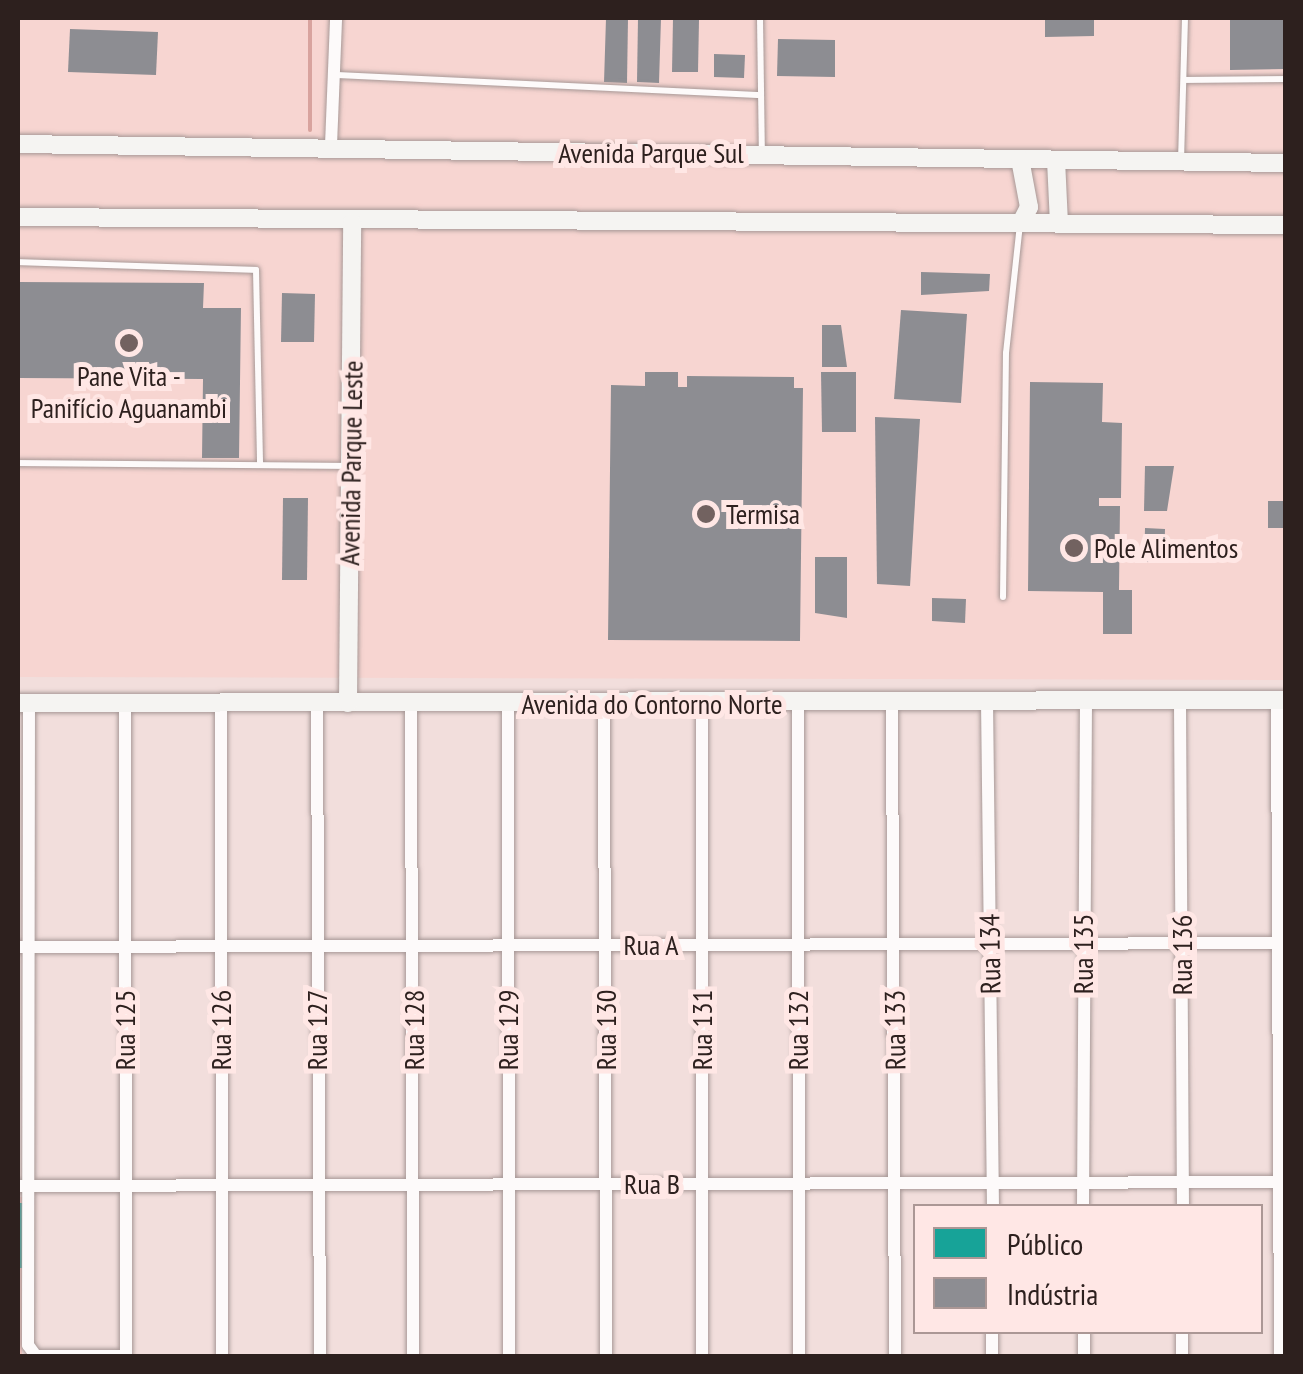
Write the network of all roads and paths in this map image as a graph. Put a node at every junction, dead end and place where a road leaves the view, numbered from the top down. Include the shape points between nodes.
1 (336, 18) edge
2 (760, 18) edge
3 (1185, 18) edge
4 (335, 75) junction
5 (1286, 79) edge
6 (1184, 80) junction
7 (760, 95) junction
8 (18, 144) edge
9 (332, 145) junction
10 (762, 154) junction
11 (1020, 160) junction
12 (1056, 160) junction
13 (1182, 161) junction
14 (1286, 163) edge
15 (18, 218) edge
16 (1020, 222) junction
17 (352, 223) junction
18 (1058, 223) junction
19 (1286, 225) edge
20 (18, 262) edge
21 (18, 463) edge
22 (260, 465) junction
23 (351, 466) junction
24 (1003, 597) dead end
25 (1281, 700) edge
26 (348, 702) junction
27 (987, 702) junction
28 (1086, 702) junction
29 (23, 703) edge
30 (125, 703) junction
31 (317, 703) junction
32 (702, 703) junction
33 (892, 703) junction
34 (1180, 703) junction
35 (221, 704) junction
36 (411, 704) junction
37 (508, 704) junction
38 (604, 704) junction
39 (798, 704) junction
40 (1083, 942) junction
41 (990, 943) junction
42 (1282, 943) edge
43 (1182, 944) junction
44 (607, 945) junction
45 (702, 945) junction
46 (798, 945) junction
47 (893, 945) junction
48 (414, 946) junction
49 (508, 946) junction
50 (24, 947) edge
51 (124, 947) junction
52 (220, 947) junction
53 (316, 948) junction
54 (993, 1180) junction
55 (897, 1181) junction
56 (1184, 1182) junction
57 (1281, 1182) edge
58 (606, 1183) junction
59 (799, 1183) junction
60 (1083, 1183) junction
61 (702, 1184) junction
62 (222, 1185) junction
63 (24, 1186) edge
64 (125, 1186) junction
65 (318, 1186) junction
66 (413, 1186) junction
67 (508, 1186) junction
68 (993, 1204) edge
69 (1083, 1204) edge
70 (1184, 1204) edge
71 (124, 1356) edge
72 (222, 1356) edge
73 (320, 1356) edge
74 (413, 1356) edge
75 (510, 1356) edge
76 (606, 1356) edge
77 (702, 1356) edge
78 (798, 1356) edge
79 (895, 1356) edge
80 (1280, 1356) edge

1 - 4 street
2 - 7 lane
3 - 6 lane
4 - 7 lane
4 - 9 street
5 - 6 lane
6 - 13 lane
7 - 10 lane
8 - 9 street, Avenida Parque Sul
9 - 10 street, Avenida Parque Sul
10 - 11 street, Avenida Parque Sul
11 - 12 street, Avenida Parque Sul
11 - 16 street via 1028,206
12 - 13 street, Avenida Parque Sul
12 - 18 street
13 - 14 street, Avenida Parque Sul
15 - 17 street
16 - 17 street
16 - 18 street
16 - 24 lane via 1006,353
17 - 23 street, Avenida Parque Leste
18 - 19 street
20 - 22 lane via 256,270
21 - 22 lane
22 - 23 lane
23 - 26 street, Avenida Parque Leste
25 - 34 street, Avenida do Contorno Norte
25 - 42 street
26 - 31 street, Avenida do Contorno Norte
26 - 36 street, Avenida do Contorno Norte
27 - 28 street, Avenida do Contorno Norte
27 - 33 street, Avenida do Contorno Norte
27 - 41 street, Rua 134
28 - 34 street, Avenida do Contorno Norte
28 - 40 street, Rua 135
29 - 30 street, Avenida do Contorno Norte
29 - 50 street
30 - 35 street, Avenida do Contorno Norte
30 - 51 street, Rua 125
31 - 35 street, Avenida do Contorno Norte
31 - 53 street, Rua 127
32 - 38 street, Avenida do Contorno Norte
32 - 39 street, Avenida do Contorno Norte
32 - 45 street, Rua 131
33 - 39 street, Avenida do Contorno Norte
33 - 47 street, Rua 133
34 - 43 street, Rua 136
35 - 52 street, Rua 126
36 - 37 street, Avenida do Contorno Norte
36 - 48 street, Rua 128
37 - 38 street, Avenida do Contorno Norte
37 - 49 street, Rua 129
38 - 44 street, Rua 130
39 - 46 street, Rua 132
40 - 41 street, Rua A
40 - 43 street, Rua A
40 - 60 street, Rua 135
41 - 47 street, Rua A
41 - 54 street, Rua 134
42 - 43 street, Rua A
42 - 57 street
43 - 56 street, Rua 136
44 - 45 street, Rua A
44 - 49 street, Rua A
44 - 58 street, Rua 130
45 - 46 street, Rua A
45 - 61 street, Rua 131
46 - 47 street, Rua A
46 - 59 street, Rua 132
47 - 55 street, Rua 133
48 - 49 street, Rua A
48 - 53 street, Rua A
48 - 66 street, Rua 128
49 - 67 street, Rua 129
50 - 51 street, Rua A
50 - 63 street
51 - 52 street, Rua A
51 - 64 street, Rua 125
52 - 53 street, Rua A
52 - 62 street, Rua 126
53 - 65 street, Rua 127
54 - 55 street, Rua B
54 - 60 street, Rua B
54 - 68 street, Rua 134
55 - 59 street, Rua B
55 - 79 street, Rua 133
56 - 57 street, Rua B
56 - 60 street, Rua B
56 - 70 street, Rua 136
57 - 80 street
58 - 61 street, Rua B
58 - 67 street, Rua B
58 - 76 street, Rua 130
59 - 61 street, Rua B
59 - 78 street, Rua 132
60 - 69 street, Rua 135
61 - 77 street, Rua 131
62 - 64 street, Rua B
62 - 65 street, Rua B
62 - 72 street, Rua 126
63 - 64 street, Rua B
63 - 71 street via 28,1344 36,1356
64 - 71 street, Rua 125
65 - 66 street, Rua B
65 - 73 street, Rua 127
66 - 67 street, Rua B
66 - 74 street, Rua 128
67 - 75 street, Rua 129

